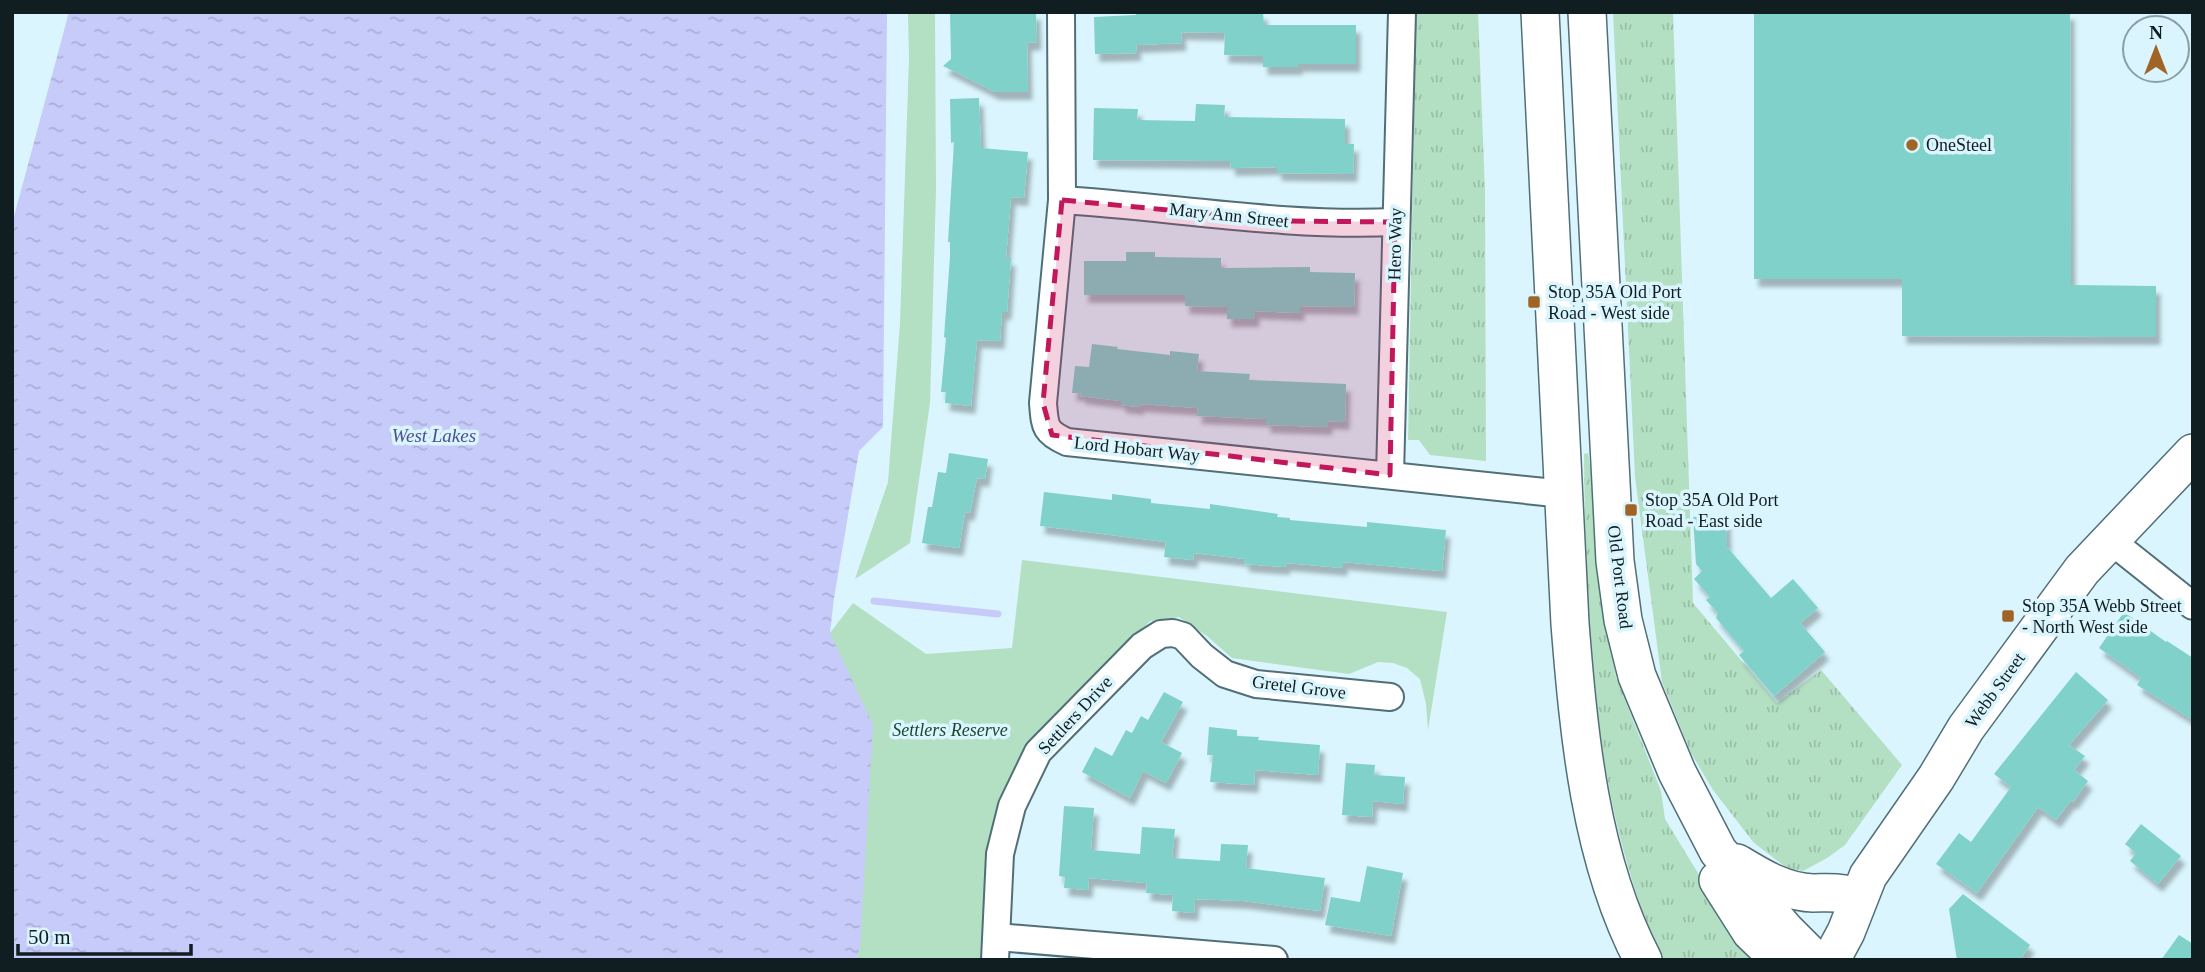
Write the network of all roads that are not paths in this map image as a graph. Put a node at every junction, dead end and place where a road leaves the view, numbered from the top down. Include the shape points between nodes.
1 (1061, 12) edge
2 (1402, 12) edge
3 (1540, 12) edge
4 (1587, 12) edge
5 (1062, 200) junction
6 (1395, 222) junction
7 (2193, 453) edge
8 (1390, 475) junction
9 (1564, 494) junction
10 (2110, 540) junction
11 (2193, 606) edge
12 (1183, 636) joint
13 (1390, 697) dead end
14 (1718, 851) junction
15 (1856, 885) junction
16 (996, 948) edge
17 (1806, 958) edge
18 (1273, 959) edge
19 (1643, 960) edge

1 - 5 street, Lord Hobart Way
2 - 6 street, Hero Way
3 - 9 main road
4 - 14 main road, Old Port Road via 1615,561 1622,608 1637,676 1677,772
5 - 6 street, Mary Ann Street via 1285,221
5 - 8 street, Lord Hobart Way via 1043,403 1045,424 1052,435 1067,442
6 - 8 street, Hero Way
7 - 10 main road, Webb Street
8 - 9 street, Lord Hobart Way
9 - 19 main road via 1578,723 1613,891
10 - 11 street
10 - 15 main road, Webb Street via 2082,570
12 - 13 street, Gretel Grove via 1224,674 1256,684
12 - 16 street, Settlers Drive via 1161,634 1142,646 1038,752 1012,806 1000,854
14 - 15 main road via 1782,886 1814,893
14 - 17 main road, Old Port Road
15 - 17 main road, Webb Street via 1846,932
16 - 18 street

